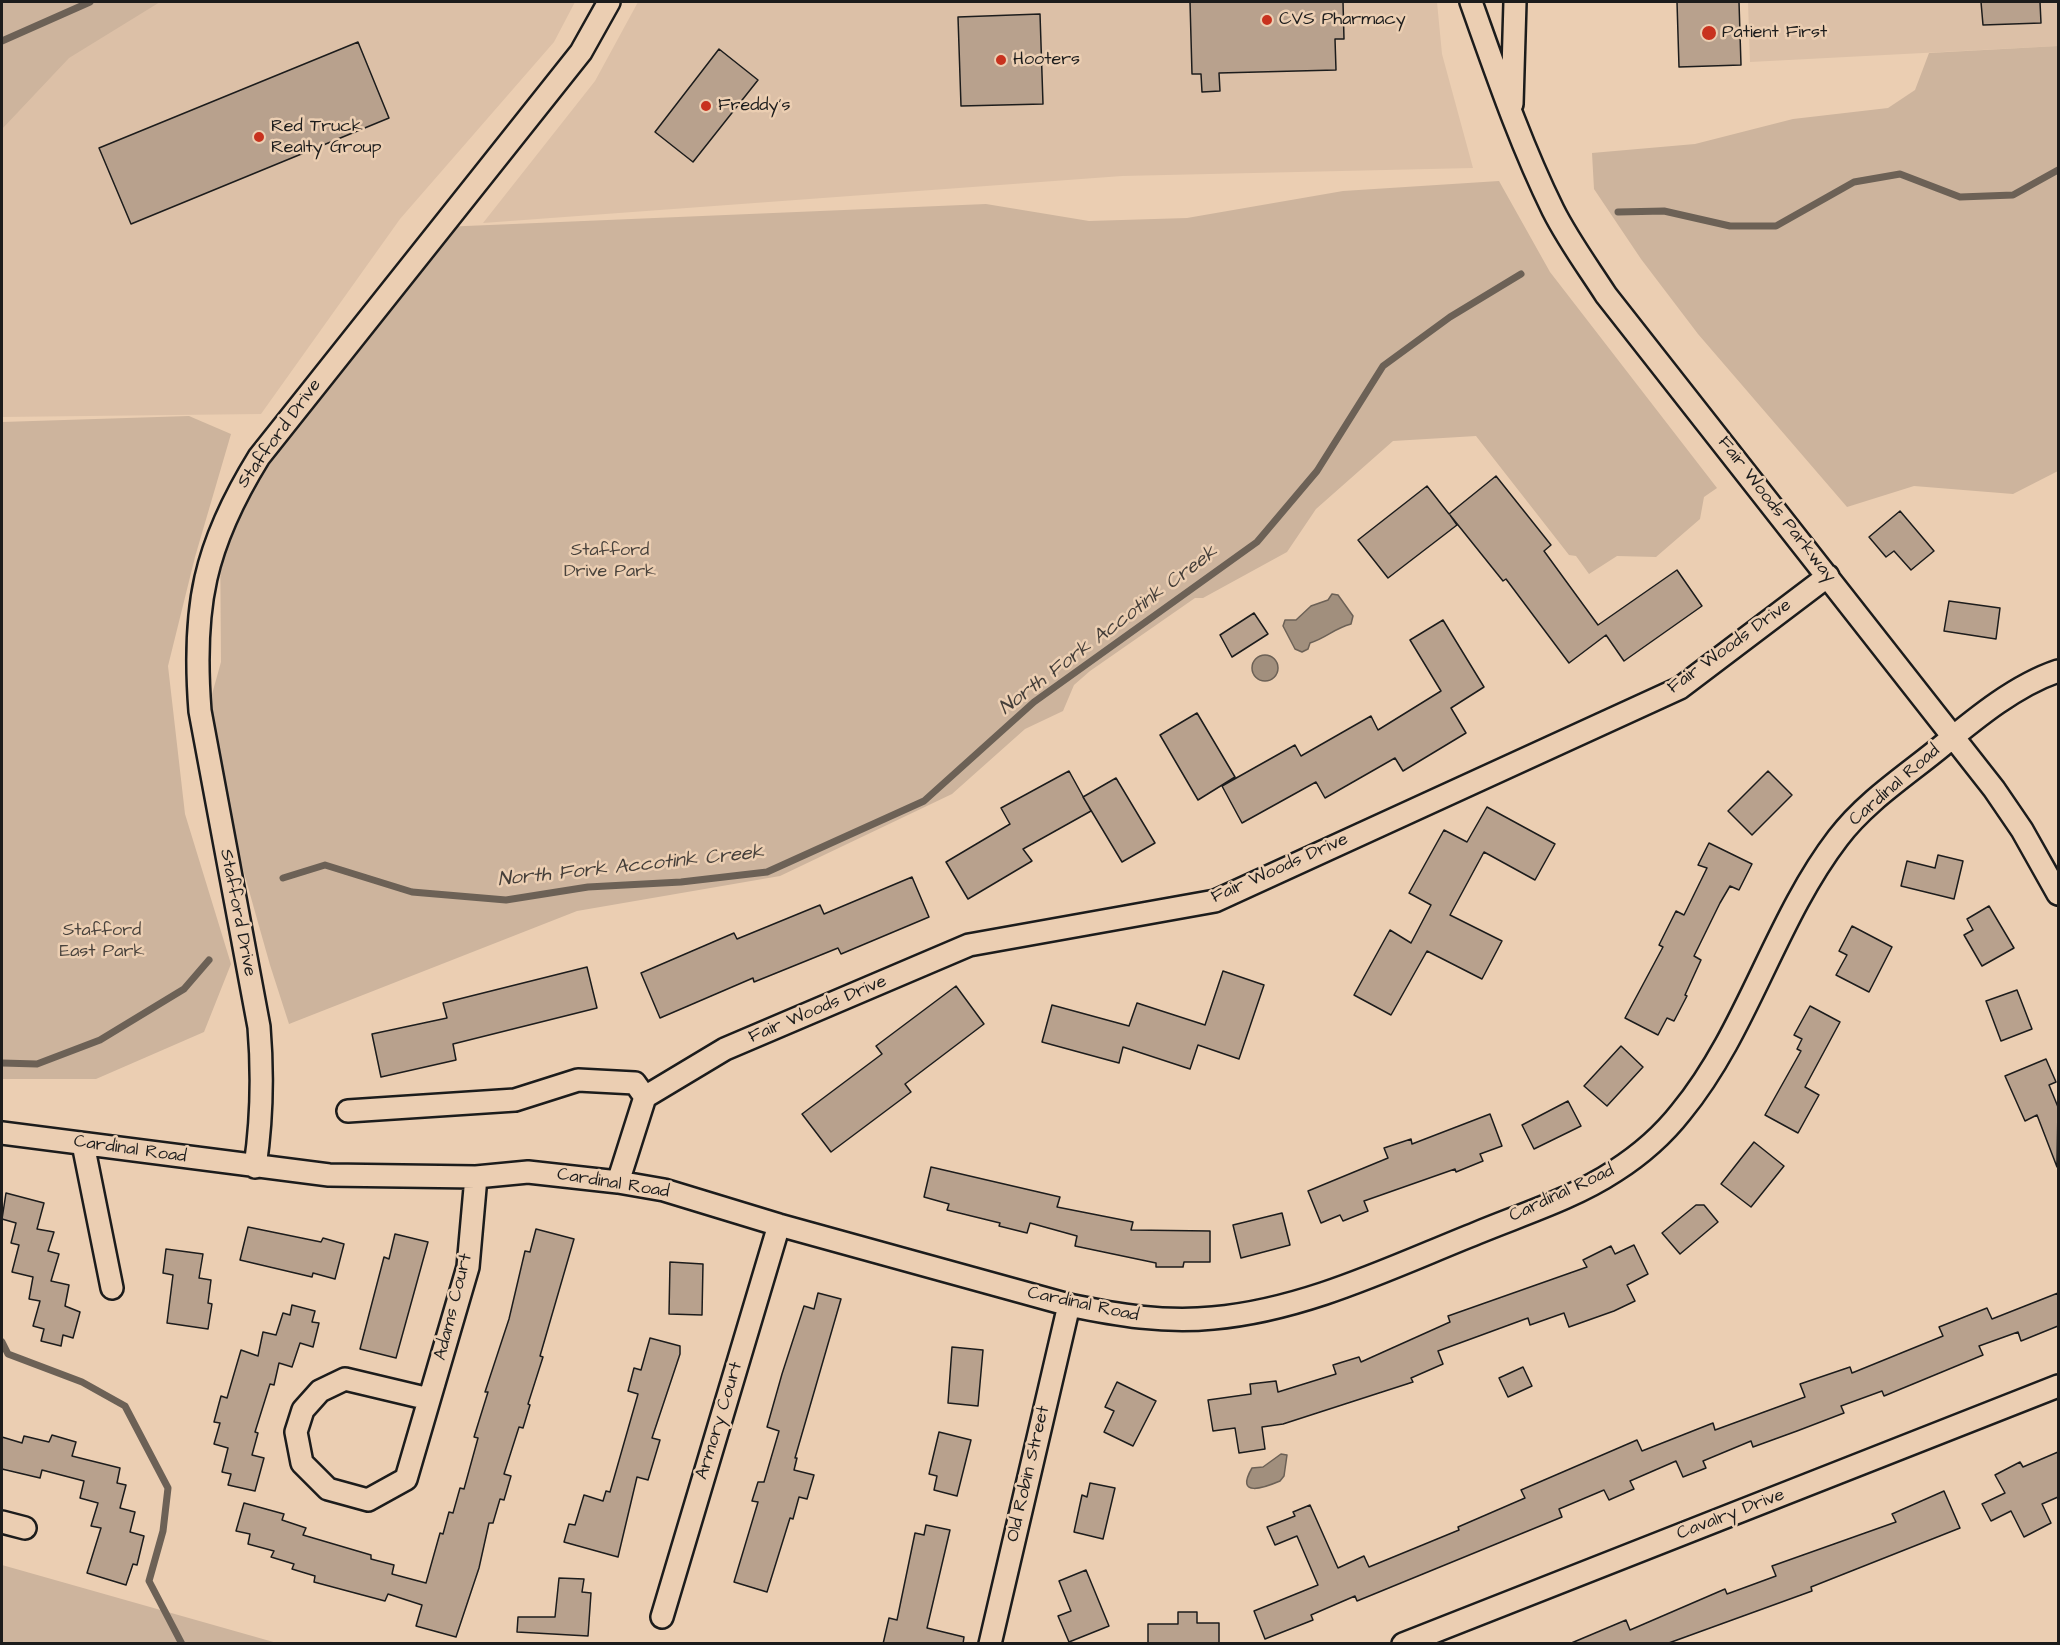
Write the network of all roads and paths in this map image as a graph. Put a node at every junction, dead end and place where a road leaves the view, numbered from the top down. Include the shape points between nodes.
1 (609, 2) edge
2 (1472, 2) edge
3 (1515, 2) edge
4 (1512, 116) junction
5 (1828, 576) junction
6 (2058, 671) edge
7 (1954, 736) junction
8 (2058, 894) edge
9 (645, 1097) junction
10 (348, 1111) dead end
11 (2, 1132) edge
12 (83, 1144) junction
13 (255, 1167) junction
14 (476, 1177) junction
15 (618, 1182) junction
16 (779, 1225) junction
17 (112, 1288) dead end
18 (1069, 1305) junction
19 (2058, 1386) edge
20 (429, 1399) junction
21 (2, 1522) edge
22 (25, 1528) dead end
23 (662, 1617) dead end
24 (990, 1644) edge
25 (1403, 1644) edge

1 - 13 street, Stafford Drive via 581,52 260,458 234,499 209,560 198,621 196,666 200,711 259,1027 262,1116
2 - 4 street, Fair Woods Parkway
3 - 4 street, Fair Woods Parkway
4 - 5 street, Fair Woods Parkway via 1553,210 1606,295
5 - 7 street, Fair Woods Parkway
5 - 9 street, Fair Woods Drive via 1680,688 1215,901 969,945 725,1049
6 - 7 street, Cardinal Road via 2035,681
7 - 8 street, Fair Woods Parkway via 2022,830
7 - 18 street, Cardinal Road via 1869,806 1838,838 1815,872 1729,1038 1693,1098 1660,1136 1614,1172 1560,1199 1377,1273 1268,1310 1215,1318 1159,1320
9 - 10 street via 634,1083 578,1080 514,1100
9 - 15 street
11 - 12 street, Cardinal Road
12 - 13 street, Cardinal Road
12 - 17 street
13 - 14 street, Cardinal Road via 329,1175
14 - 15 street, Cardinal Road via 528,1172
14 - 20 street, Adams Court via 468,1267
15 - 16 street, Cardinal Road via 664,1190
16 - 18 street, Cardinal Road
16 - 23 street, Armory Court
18 - 24 street, Old Robin Street
19 - 25 street, Cavalry Drive
20 - 20 street, Adams Court via 406,1479 368,1500 328,1489 302,1463 296,1432 303,1410 320,1391 345,1379
21 - 22 street

